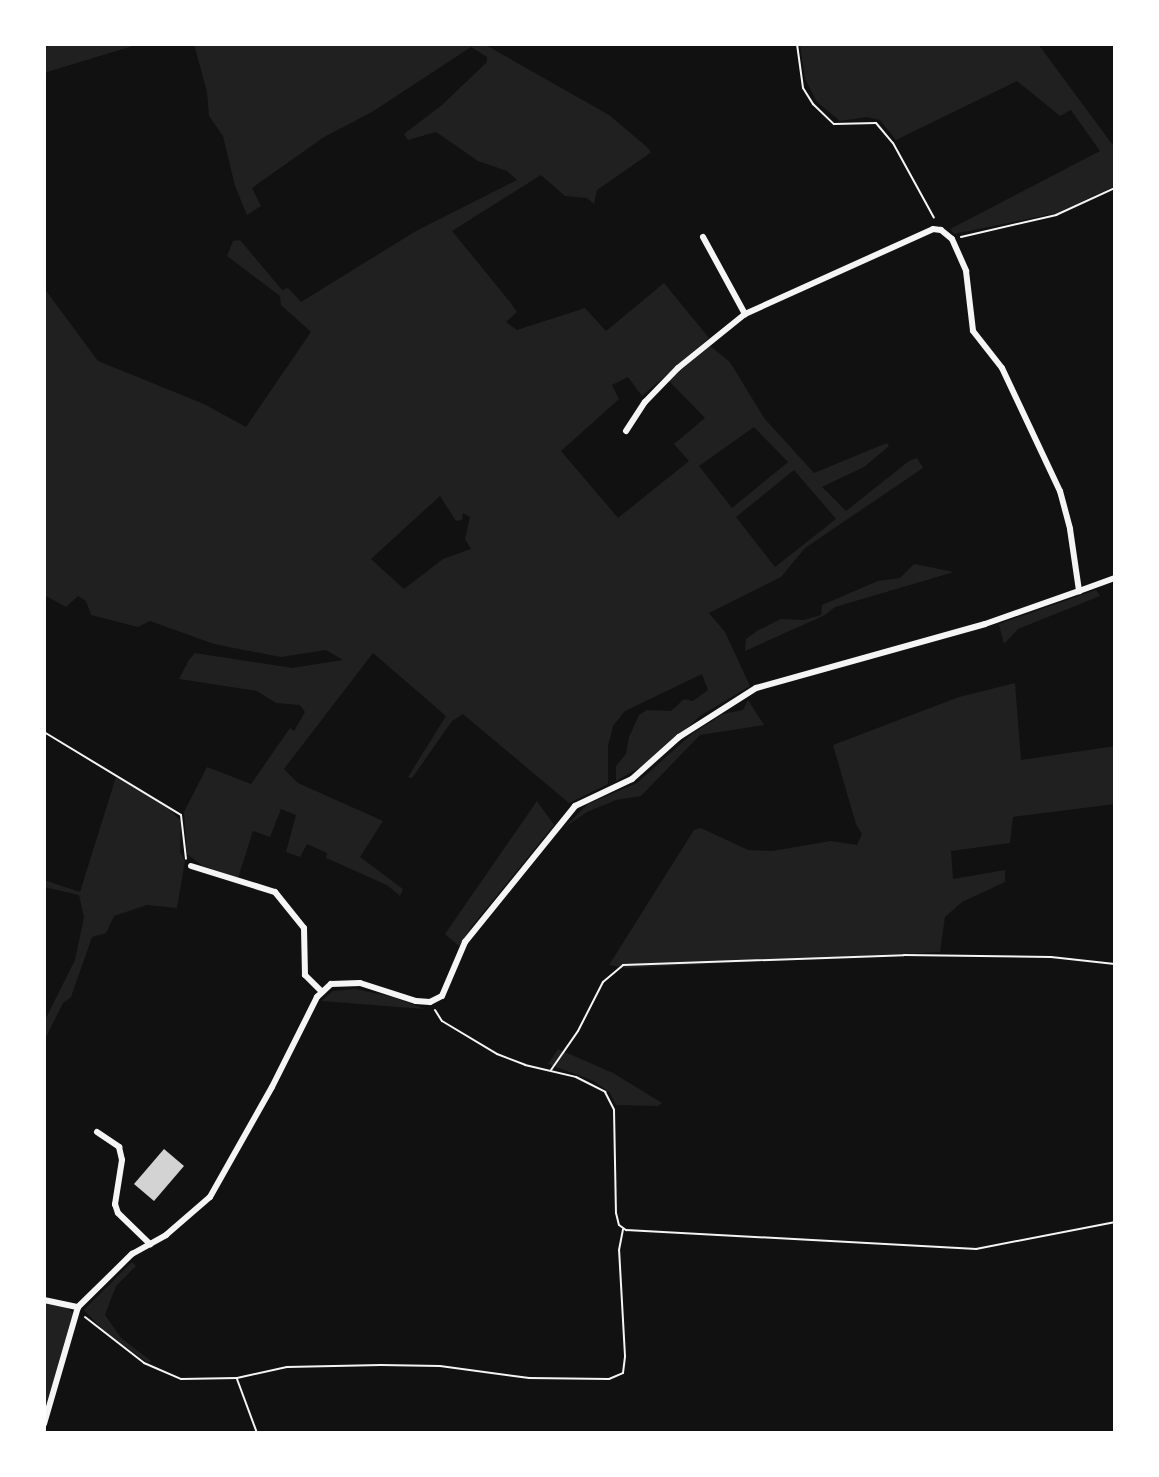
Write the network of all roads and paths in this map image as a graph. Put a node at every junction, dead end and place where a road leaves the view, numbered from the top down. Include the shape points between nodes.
1 (797, 44) edge
2 (1115, 188) edge
3 (941, 230) junction
4 (703, 237) dead end
5 (952, 239) junction
6 (745, 314) junction
7 (626, 431) dead end
8 (1115, 578) edge
9 (1079, 591) junction
10 (44, 732) edge
11 (191, 866) joint
12 (1115, 964) edge
13 (322, 992) junction
14 (430, 1002) junction
15 (551, 1070) junction
16 (97, 1132) dead end
17 (1115, 1222) edge
18 (623, 1228) junction
19 (150, 1244) junction
20 (44, 1300) edge
21 (78, 1307) junction
22 (237, 1378) junction
23 (44, 1424) edge
24 (257, 1433) edge

1 - 3 path via 803,88 813,104 834,124 876,123 893,143
2 - 5 path via 1056,215
3 - 5 street
3 - 6 street via 933,229
4 - 6 street
5 - 9 street via 971,290 973,331 1002,368 1060,491
6 - 7 street via 678,368
8 - 9 street
9 - 14 street via 985,624 774,681 704,719 632,779 575,806 465,942 442,996
10 - 11 path via 181,815 184,855
11 - 13 street via 275,892 304,928 305,975
12 - 15 path via 1051,957 904,955 623,965 603,982
13 - 14 street via 331,984 360,983
13 - 19 street via 210,1197
14 - 15 path via 442,1021 497,1054
15 - 18 path via 595,1084 611,1102 616,1213
16 - 19 street via 119,1147 118,1213
17 - 18 path via 976,1249
18 - 22 path via 619,1250 625,1356 623,1373 609,1379 381,1365 287,1367
19 - 21 street via 132,1254
20 - 21 street
21 - 22 path via 124,1350 159,1372 181,1379
21 - 23 street
22 - 24 path

